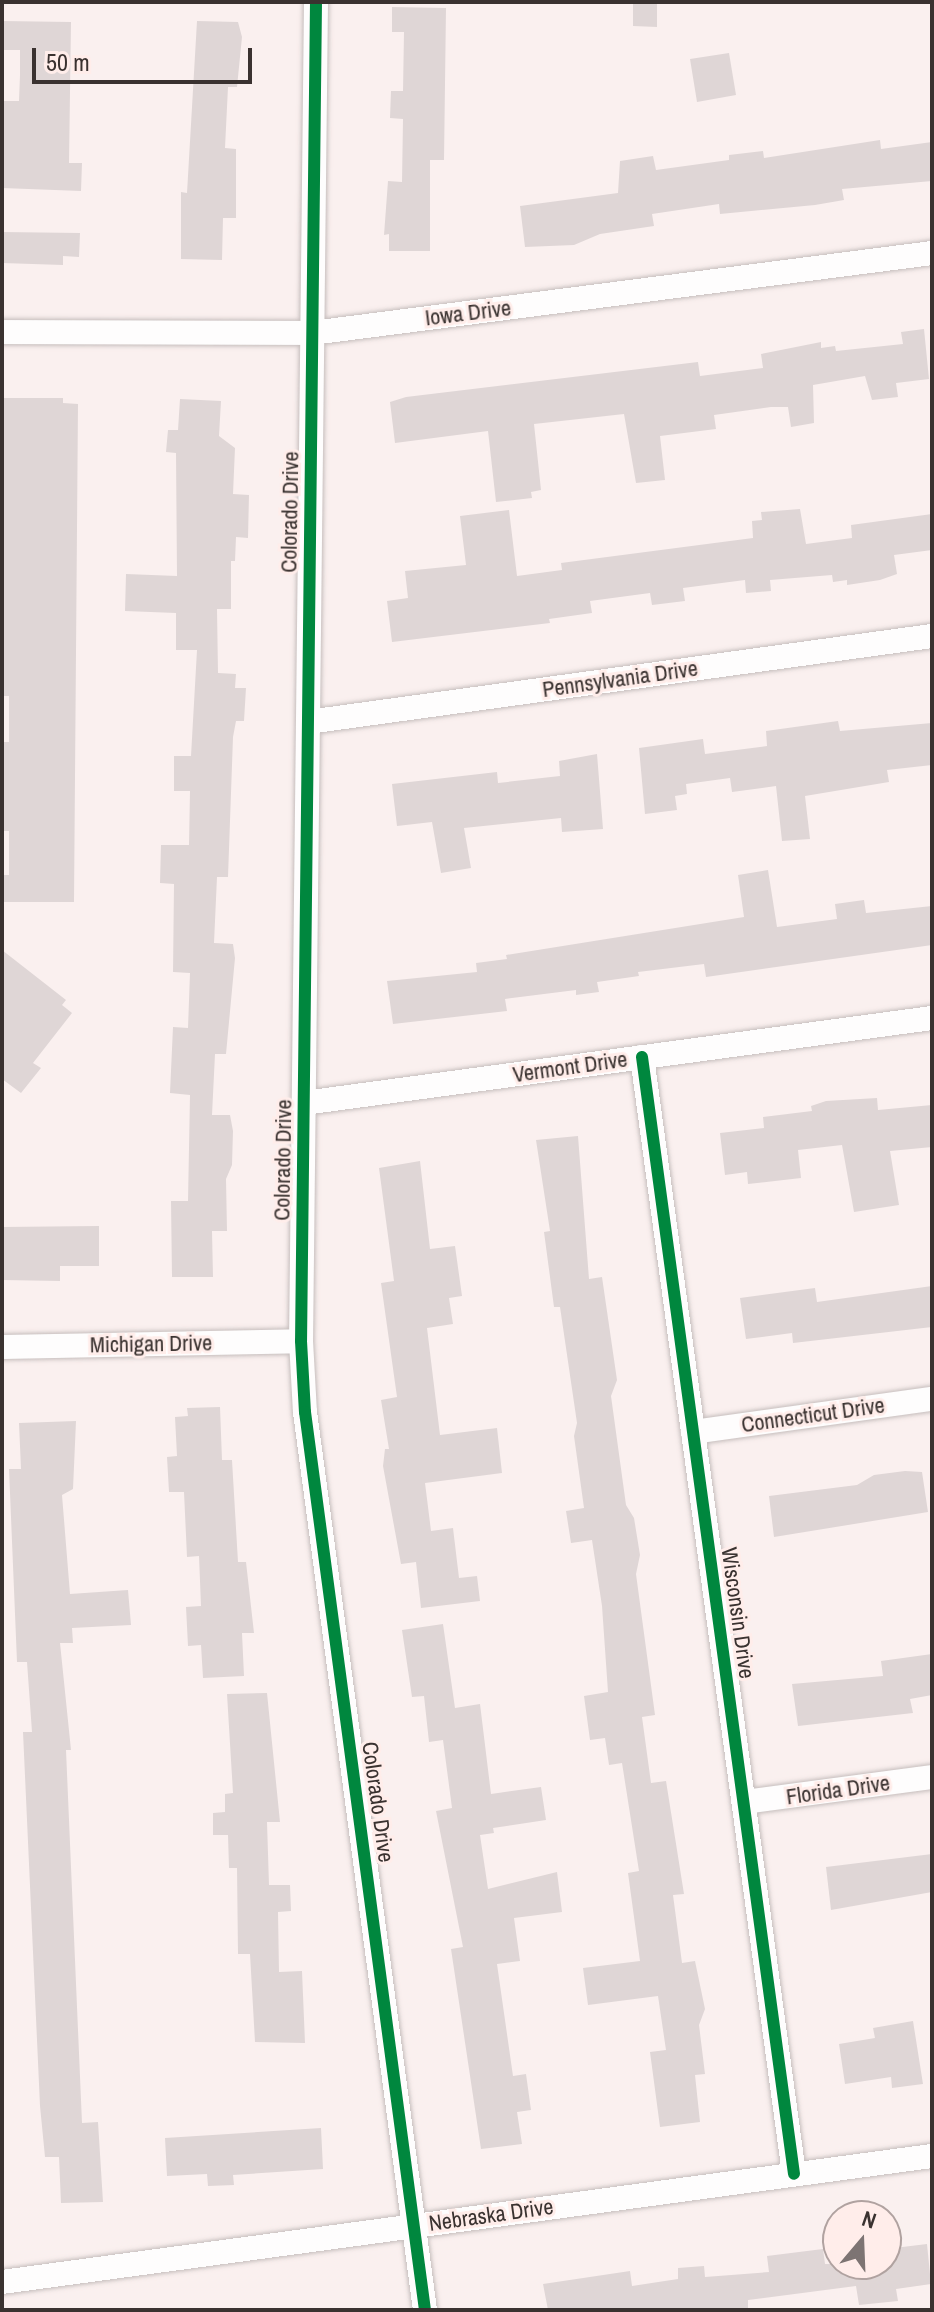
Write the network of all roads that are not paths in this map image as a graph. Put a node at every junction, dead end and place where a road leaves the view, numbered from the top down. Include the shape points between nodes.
1 (316, 2) edge
2 (932, 253) edge
3 (2, 332) edge
4 (312, 333) junction
5 (932, 636) edge
6 (308, 722) junction
7 (932, 1018) edge
8 (642, 1057) junction
9 (304, 1103) junction
10 (301, 1341) junction
11 (2, 1347) edge
12 (932, 1399) edge
13 (693, 1432) junction
14 (932, 1777) edge
15 (744, 1802) junction
16 (932, 2156) edge
17 (794, 2174) junction
18 (415, 2225) junction
19 (2, 2282) edge
20 (425, 2310) edge

1 - 4 street, Colorado Drive
2 - 4 street, Iowa Drive
3 - 4 street, Iowa Drive
4 - 6 street, Colorado Drive
5 - 6 street, Pennsylvania Drive
6 - 9 street, Colorado Drive
7 - 8 street, Vermont Drive
8 - 9 street, Vermont Drive
8 - 13 street, Wisconsin Drive
9 - 10 street, Colorado Drive
10 - 11 street, Michigan Drive
10 - 18 street, Colorado Drive via 305,1412
12 - 13 street, Connecticut Drive
13 - 15 street, Wisconsin Drive
14 - 15 street, Florida Drive
15 - 17 street, Wisconsin Drive
16 - 17 street, Nebraska Drive
17 - 18 street, Nebraska Drive
18 - 19 street, Nebraska Drive
18 - 20 street, Colorado Drive

